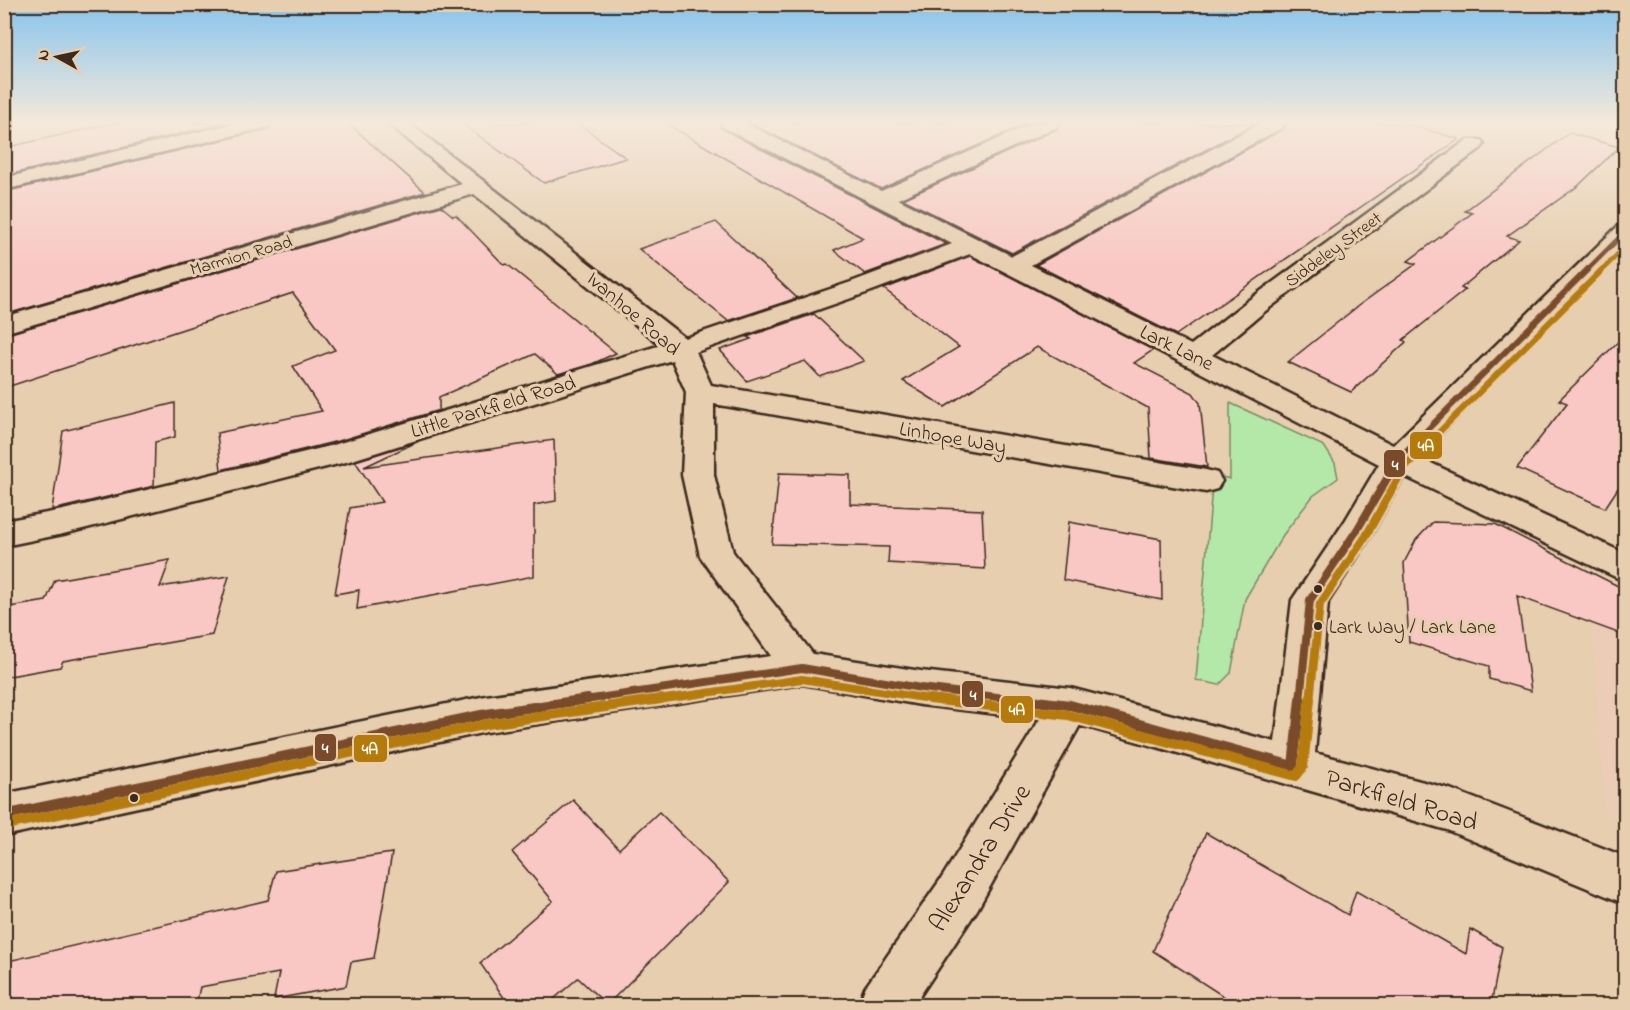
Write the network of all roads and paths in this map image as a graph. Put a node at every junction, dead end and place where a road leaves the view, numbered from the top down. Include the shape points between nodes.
1 (62, 170) edge
2 (458, 170) edge
3 (824, 170) edge
4 (945, 170) edge
5 (1189, 170) edge
6 (1439, 170) edge
7 (4, 184) edge
8 (478, 186) junction
9 (881, 199) junction
10 (1626, 231) edge
11 (972, 244) junction
12 (1013, 265) junction
13 (4, 325) edge
14 (681, 348) junction
15 (1194, 356) junction
16 (699, 392) junction
17 (1397, 459) junction
18 (1206, 481) dead end
19 (4, 534) edge
20 (1626, 569) edge
21 (802, 668) junction
22 (1070, 705) junction
23 (1293, 766) junction
24 (4, 815) edge
25 (1626, 881) edge
26 (883, 1005) edge

1 - 7 street
2 - 8 street, Ivanhoe Road
3 - 9 street, Lark Lane
4 - 9 street
5 - 12 street
6 - 15 street, Siddeley Street
8 - 13 street, Marmion Road
8 - 14 street, Ivanhoe Road
9 - 11 street, Lark Lane
10 - 17 street
11 - 12 street, Lark Lane
11 - 14 street, Little Parkfield Road
12 - 15 street, Lark Lane
14 - 16 street, Ivanhoe Road
14 - 19 street, Little Parkfield Road via 335,455
15 - 17 street, Lark Lane
16 - 18 street, Linhope Way
16 - 21 street, Ivanhoe Road via 698,475 717,556
17 - 20 street, Lark Lane
17 - 23 street via 1357,530 1310,600
21 - 22 street, Parkfield Road via 921,688
21 - 24 street, Parkfield Road via 486,714
22 - 23 street, Parkfield Road
22 - 26 street, Alexandra Drive via 960,893
23 - 25 street, Parkfield Road via 1450,810

